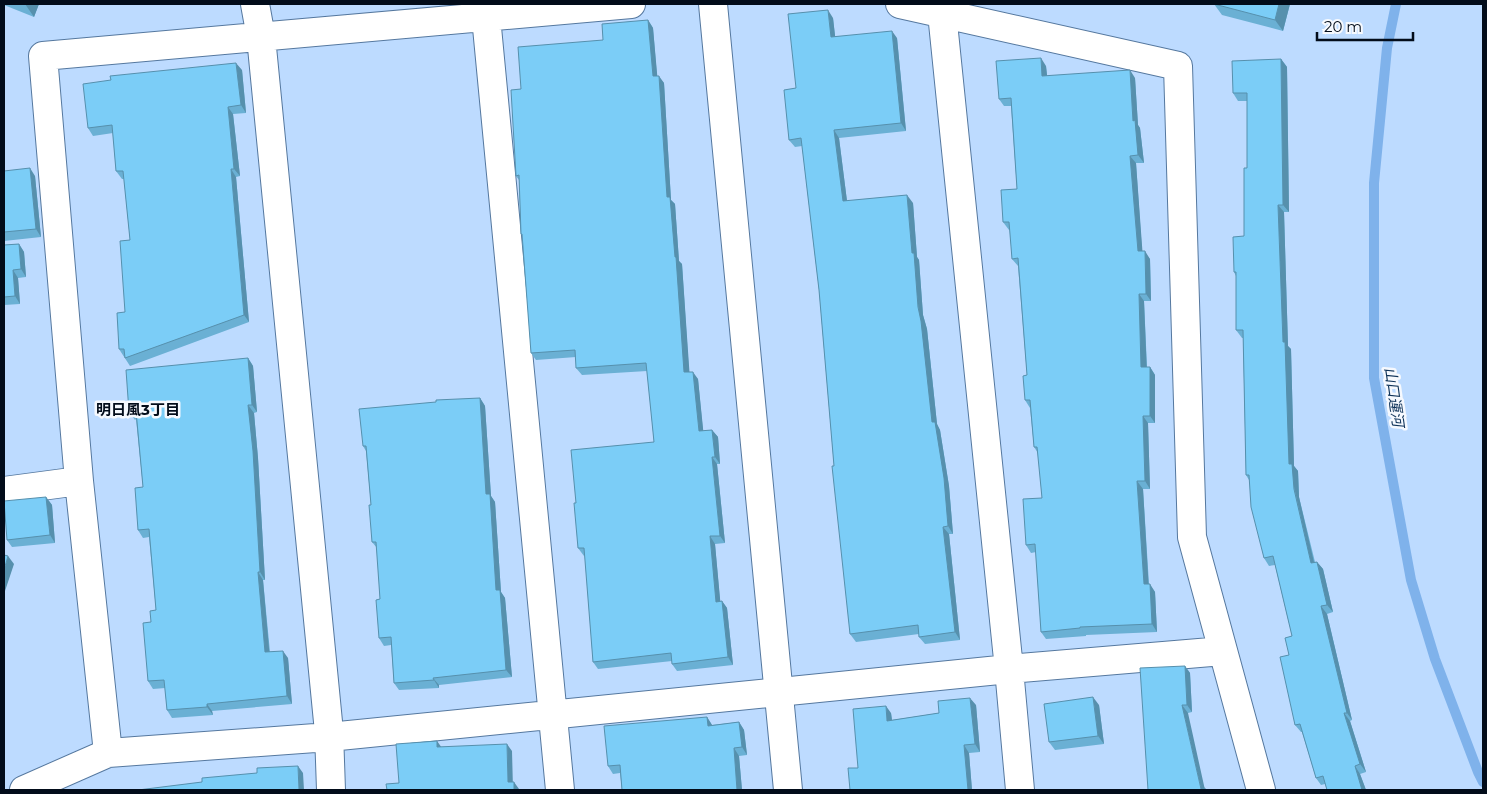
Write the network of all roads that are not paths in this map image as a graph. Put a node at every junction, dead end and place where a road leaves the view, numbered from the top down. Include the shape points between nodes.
1 (255, 4) edge
2 (631, 4) edge
3 (713, 4) edge
4 (900, 4) edge
5 (942, 13) junction
6 (486, 17) junction
7 (261, 37) junction
8 (79, 480) junction
9 (4, 491) edge
10 (1223, 650) junction
11 (1009, 669) junction
12 (778, 692) junction
13 (554, 715) junction
14 (329, 737) junction
15 (108, 753) junction
16 (24, 790) edge
17 (331, 790) edge
18 (560, 790) edge
19 (788, 790) edge
20 (1020, 790) edge
21 (1261, 790) edge

1 - 7 street
2 - 6 street
3 - 12 street
4 - 5 street
5 - 10 street via 1178,66 1192,537
5 - 11 street
6 - 7 street
6 - 13 street
7 - 8 street via 43,56
7 - 14 street
8 - 9 street
8 - 15 street
10 - 11 street
10 - 21 street
11 - 12 street
11 - 20 street
12 - 13 street
12 - 19 street
13 - 14 street
13 - 18 street
14 - 15 street
14 - 17 street
15 - 16 street

